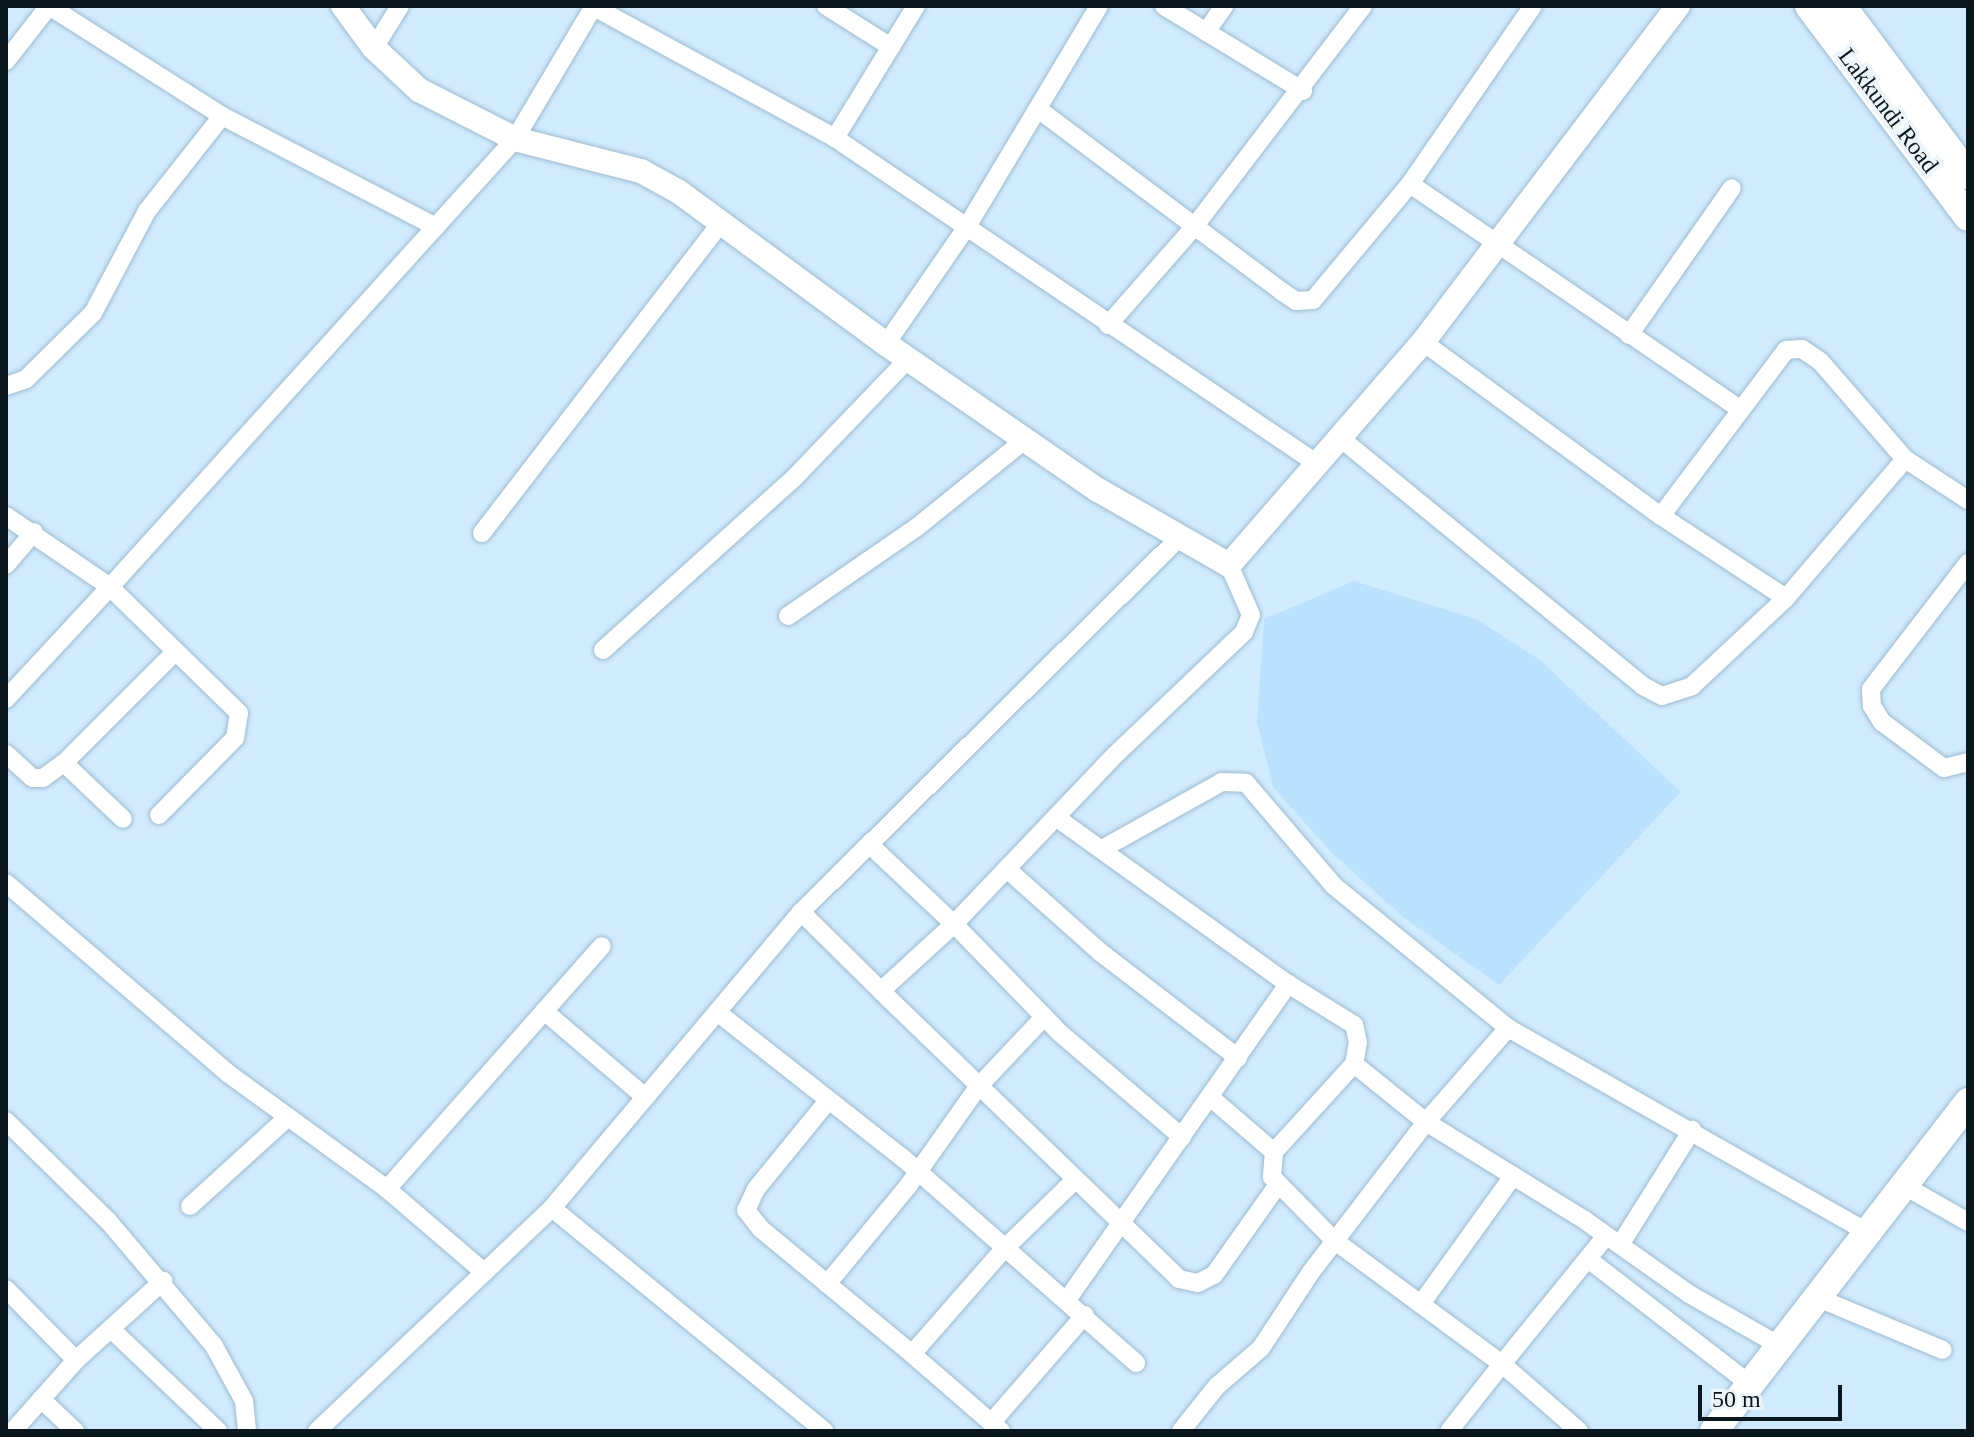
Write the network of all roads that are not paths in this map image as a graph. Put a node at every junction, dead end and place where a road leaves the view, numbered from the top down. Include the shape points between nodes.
1 (343, 6) edge
2 (400, 6) edge
3 (594, 6) edge
4 (826, 6) edge
5 (916, 6) edge
6 (1099, 6) edge
7 (1164, 6) edge
8 (1224, 6) edge
9 (1363, 6) edge
10 (1533, 6) edge
11 (1809, 6) edge
12 (1842, 6) edge
13 (1672, 8) edge
14 (1206, 32) junction
15 (891, 47) junction
16 (374, 48) junction
17 (6, 61) edge
18 (1303, 91) junction
19 (1038, 109) junction
20 (222, 116) junction
21 (835, 138) junction
22 (515, 139) junction
23 (1968, 175) edge
24 (1410, 184) junction
25 (1732, 188) dead end
26 (1968, 217) edge
27 (721, 223) junction
28 (968, 225) junction
29 (436, 227) junction
30 (1194, 227) junction
31 (1497, 245) junction
32 (1108, 325) junction
33 (1629, 335) junction
34 (1423, 342) junction
35 (886, 344) junction
36 (908, 359) junction
37 (6, 386) edge
38 (1740, 409) junction
39 (1339, 437) junction
40 (1025, 440) junction
41 (1905, 459) junction
42 (1316, 463) junction
43 (1968, 500) edge
44 (6, 516) edge
45 (1661, 516) junction
46 (34, 532) junction
47 (482, 533) dead end
48 (1180, 537) junction
49 (1968, 563) edge
50 (6, 565) edge
51 (1229, 565) junction
52 (110, 587) junction
53 (1786, 598) junction
54 (788, 616) dead end
55 (603, 650) dead end
56 (176, 651) junction
57 (6, 699) edge
58 (6, 754) edge
59 (1968, 762) edge
60 (64, 763) junction
61 (159, 815) dead end
62 (1057, 818) junction
63 (123, 819) dead end
64 (869, 844) junction
65 (1102, 849) junction
66 (1008, 870) junction
67 (6, 883) edge
68 (801, 912) junction
69 (954, 924) junction
70 (602, 946) dead end
71 (1288, 984) junction
72 (881, 991) junction
73 (544, 1011) junction
74 (717, 1012) junction
75 (1044, 1017) junction
76 (1508, 1028) junction
77 (1238, 1058) junction
78 (1354, 1064) junction
79 (978, 1087) junction
80 (645, 1097) junction
81 (1210, 1097) junction
82 (827, 1102) junction
83 (1968, 1102) edge
84 (288, 1117) junction
85 (6, 1121) edge
86 (1426, 1122) junction
87 (1692, 1130) junction
88 (1182, 1137) junction
89 (1274, 1152) junction
90 (918, 1171) junction
91 (1513, 1176) junction
92 (1075, 1180) junction
93 (1903, 1185) junction
94 (1277, 1186) junction
95 (387, 1189) junction
96 (190, 1206) dead end
97 (552, 1208) junction
98 (1968, 1222) edge
99 (1121, 1223) junction
100 (1869, 1233) junction
101 (1613, 1240) junction
102 (1335, 1241) junction
103 (1003, 1250) junction
104 (1588, 1259) junction
105 (484, 1272) junction
106 (163, 1281) junction
107 (827, 1284) junction
108 (6, 1289) edge
109 (1818, 1298) junction
110 (1067, 1300) junction
111 (1421, 1304) junction
112 (1085, 1315) junction
113 (111, 1329) junction
114 (1780, 1346) junction
115 (1943, 1350) dead end
116 (912, 1354) junction
117 (76, 1360) junction
118 (1136, 1363) dead end
119 (1502, 1364) junction
120 (1750, 1384) junction
121 (41, 1399) junction
122 (996, 1427) edge
123 (13, 1431) edge
124 (75, 1431) edge
125 (218, 1431) edge
126 (247, 1431) edge
127 (317, 1431) edge
128 (824, 1431) edge
129 (1181, 1431) edge
130 (1449, 1431) edge
131 (1579, 1431) edge
132 (1714, 1431) edge

1 - 16 street
2 - 16 street
3 - 21 street
3 - 22 street
4 - 15 street
5 - 15 street
6 - 19 street
7 - 14 street
8 - 14 street
9 - 18 street
10 - 24 street
11 - 26 main road, Lakkundi Road
12 - 23 main road
13 - 31 street
14 - 18 street
15 - 21 street
16 - 22 street via 419,90
17 - 20 street via 49,6
18 - 30 street
19 - 28 street
19 - 30 street
20 - 29 street
20 - 37 street via 147,211 93,313 26,379
21 - 28 street
22 - 27 street via 641,171
22 - 29 street
24 - 30 street via 1313,300 1296,301
24 - 31 street
25 - 33 street
27 - 35 street
27 - 47 street
28 - 32 street
28 - 35 street
29 - 52 street
30 - 32 street
31 - 33 street
31 - 34 street
32 - 42 street
33 - 38 street
34 - 39 street
34 - 45 street
35 - 36 street
36 - 40 street
36 - 55 street via 795,477
38 - 41 street via 1786,350 1802,349 1820,361
38 - 45 street
39 - 42 street
39 - 53 street via 1643,686 1662,696 1692,686
40 - 48 street
40 - 54 street via 917,527
41 - 43 street
41 - 53 street
42 - 51 street
44 - 46 street
45 - 53 street
46 - 50 street
46 - 52 street
48 - 51 street
48 - 64 street
49 - 59 street via 1871,689 1872,706 1882,722 1944,768
51 - 62 street via 1251,615 1244,632
52 - 56 street
52 - 57 street
56 - 60 street
56 - 61 street via 227,699 241,726
58 - 60 street via 33,778 43,778
60 - 63 street
62 - 65 street
62 - 66 street
64 - 68 street
64 - 69 street
65 - 71 street
65 - 76 street via 1222,782 1246,783 1334,886
66 - 69 street
66 - 77 street via 1100,952
67 - 84 street via 229,1074
68 - 72 street
68 - 74 street
69 - 72 street
69 - 75 street
70 - 73 street
71 - 77 street
71 - 78 street via 1354,1025
72 - 79 street
73 - 80 street
73 - 95 street
74 - 80 street
74 - 82 street
75 - 79 street
75 - 88 street
76 - 86 street
76 - 87 street
77 - 81 street
78 - 86 street
78 - 89 street
79 - 90 street
79 - 92 street
80 - 97 street
81 - 88 street
81 - 89 street
82 - 90 street
82 - 107 street via 756,1189 746,1210
83 - 93 main road
84 - 95 street
84 - 96 street
85 - 106 street
86 - 91 street
86 - 102 street
87 - 100 street
87 - 101 street
88 - 99 street
89 - 94 street via 1270,1166
90 - 103 street
90 - 107 street
91 - 101 street
91 - 111 street
92 - 99 street
92 - 103 street
93 - 98 street
93 - 100 main road
94 - 99 street via 1221,1266 1198,1283 1179,1279
94 - 102 street
95 - 105 street
97 - 105 street
97 - 128 street
99 - 110 street
100 - 109 main road
101 - 104 street
101 - 114 street via 1689,1294
102 - 111 street
102 - 129 street via 1261,1348 1217,1386
103 - 110 street
103 - 116 street
104 - 119 street
104 - 120 street
105 - 127 street
106 - 113 street
106 - 126 street via 232,1373 244,1401
107 - 116 street
108 - 117 street
109 - 114 main road
109 - 115 street
110 - 112 street
111 - 119 street
112 - 118 street
112 - 122 street
113 - 117 street
113 - 125 street
114 - 120 main road
116 - 122 street
117 - 121 street
119 - 130 street
119 - 131 street
120 - 132 main road
121 - 123 street
121 - 124 street

